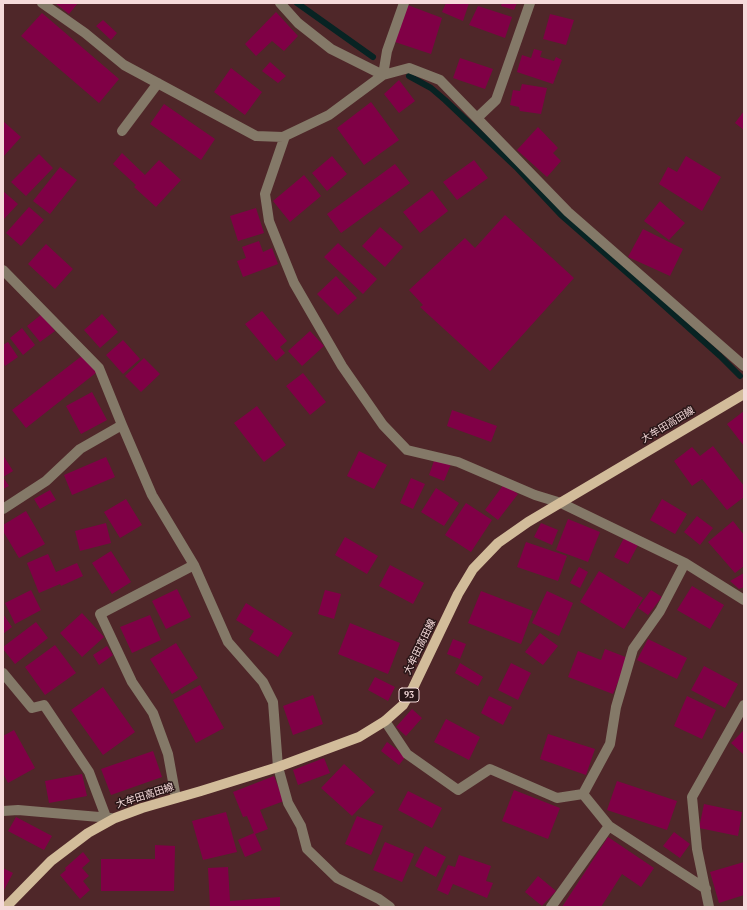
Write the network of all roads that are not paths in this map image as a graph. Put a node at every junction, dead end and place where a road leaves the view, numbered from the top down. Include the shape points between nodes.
1 (42, 3) edge
2 (280, 3) edge
3 (404, 3) edge
4 (530, 3) edge
5 (382, 76) junction
6 (158, 83) junction
7 (477, 118) junction
8 (122, 131) dead end
9 (285, 136) junction
10 (3, 270) edge
11 (744, 366) edge
12 (744, 394) edge
13 (122, 425) junction
14 (561, 503) junction
15 (3, 509) edge
16 (685, 563) junction
17 (194, 565) junction
18 (744, 600) edge
19 (3, 673) edge
20 (744, 705) edge
21 (385, 722) junction
22 (278, 767) junction
23 (583, 794) junction
24 (176, 798) junction
25 (3, 811) edge
26 (110, 818) junction
27 (609, 826) junction
28 (706, 889) junction
29 (6, 907) edge
30 (390, 907) edge
31 (551, 907) edge
32 (710, 907) edge

1 - 6 street via 85,33 124,65
2 - 5 street via 298,23 331,49
3 - 5 street via 387,51
4 - 7 street via 496,100
5 - 7 street via 409,68 440,80
5 - 9 street via 329,115
6 - 8 street
6 - 9 street via 256,136
7 - 11 street via 568,212
9 - 14 street via 265,194 269,221 294,283 342,366 383,424 407,450 458,462 535,495
10 - 13 street via 99,368
12 - 14 main road, 大牟田高田線 / 93
13 - 15 street via 80,450 46,481
13 - 17 street via 152,495
14 - 16 street
14 - 21 main road, 大牟田高田線 / 93 via 498,543 473,569 458,594 407,700
16 - 18 street
16 - 23 street via 660,611 634,649 616,707 610,744
17 - 22 street via 228,642 263,682 274,702
17 - 24 street via 100,614 132,682 153,713 168,754
19 - 26 street via 32,708 44,706 89,772
20 - 28 street via 692,796 697,848
21 - 22 main road, 大牟田高田線 / 93 via 359,737
21 - 23 street via 407,754 458,790 490,769 557,798
22 - 24 main road, 大牟田高田線 / 93
22 - 30 street via 288,803 301,826 307,849 337,878
23 - 27 street
24 - 26 main road, 大牟田高田線 / 93
25 - 26 street
26 - 29 main road, 大牟田高田線 / 93 via 51,861
27 - 28 street
27 - 31 street
28 - 32 street

